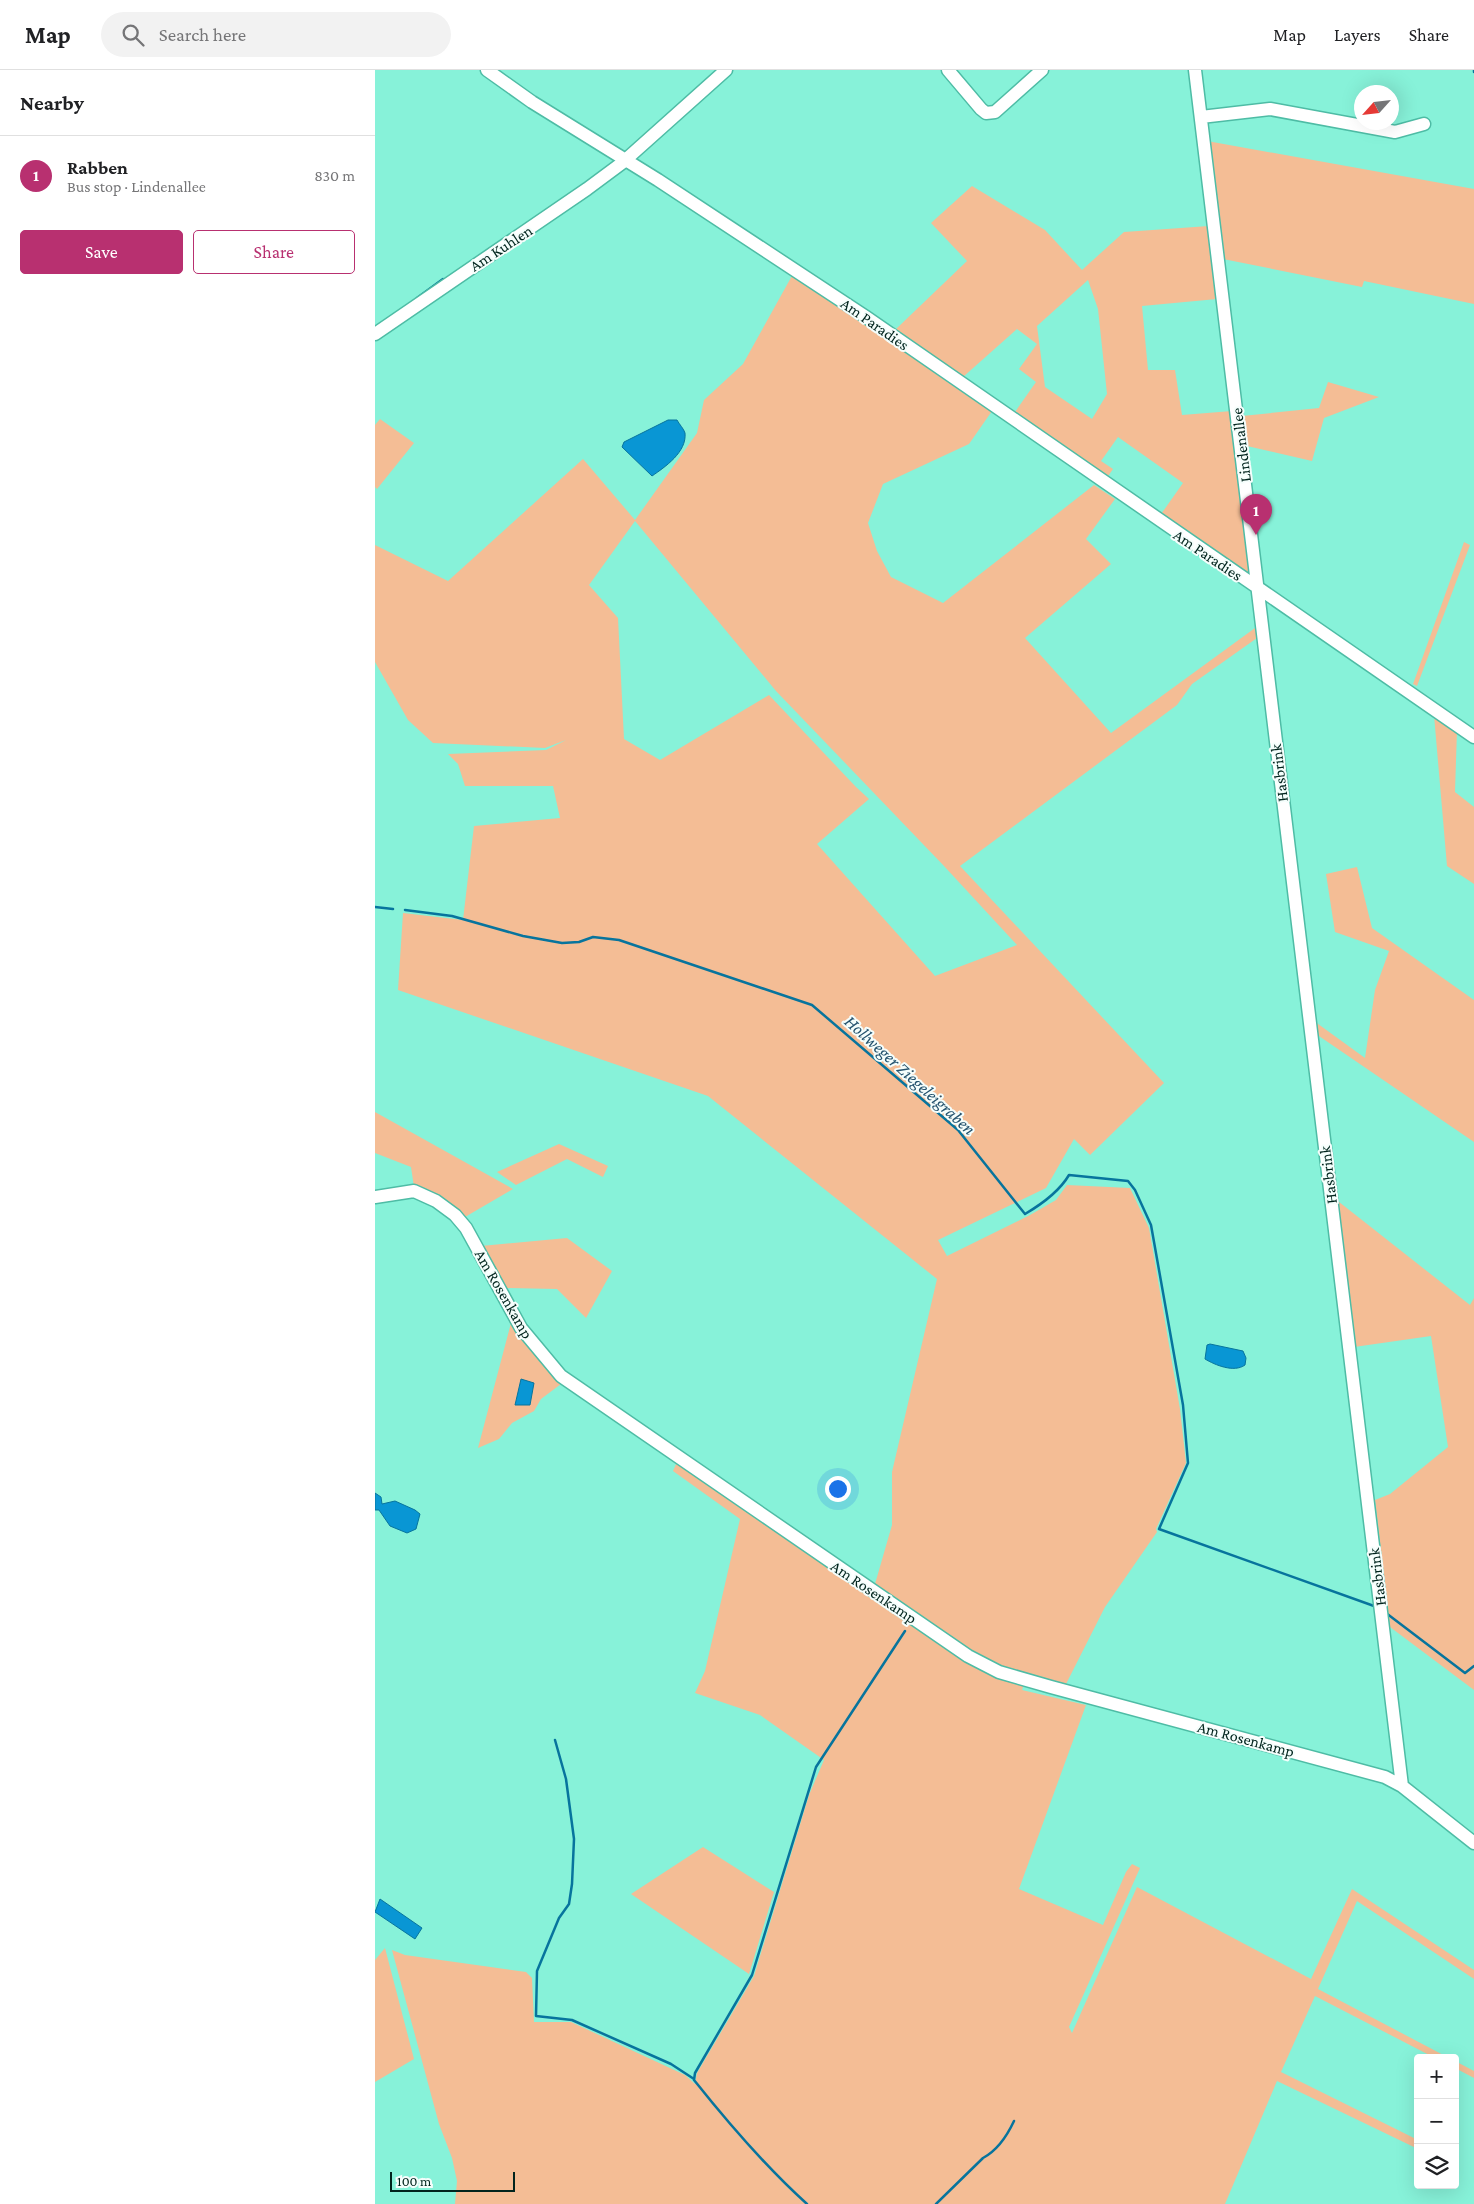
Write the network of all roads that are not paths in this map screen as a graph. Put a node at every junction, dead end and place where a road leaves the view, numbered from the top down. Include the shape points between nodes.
1 (487, 70) edge
2 (726, 70) edge
3 (948, 70) edge
4 (1042, 70) edge
5 (1195, 70) edge
6 (1201, 116) junction
7 (1424, 124) dead end
8 (625, 160) junction
9 (375, 334) edge
10 (1257, 588) junction
11 (1474, 737) edge
12 (375, 1197) edge
13 (1399, 1761) junction
14 (1385, 1777) junction
15 (1402, 1786) junction
16 (1474, 1843) edge

1 - 8 street, Am Paradies
2 - 8 street, Am Kuhlen
3 - 4 street via 981,110 991,114
5 - 6 street, Lindenallee
6 - 7 street via 1270,109 1395,132
6 - 10 street, Lindenallee
8 - 9 street, Am Kuhlen via 545,220
8 - 10 street, Am Paradies via 860,313
10 - 11 street
10 - 13 street, Hasbrink
12 - 14 street, Am Rosenkamp via 414,1191 446,1208 466,1228 521,1328 561,1376 968,1656 999,1672
13 - 14 street
13 - 15 street, Hasbrink
14 - 15 street, Am Rosenkamp
15 - 16 street, Am Rosenkamp

